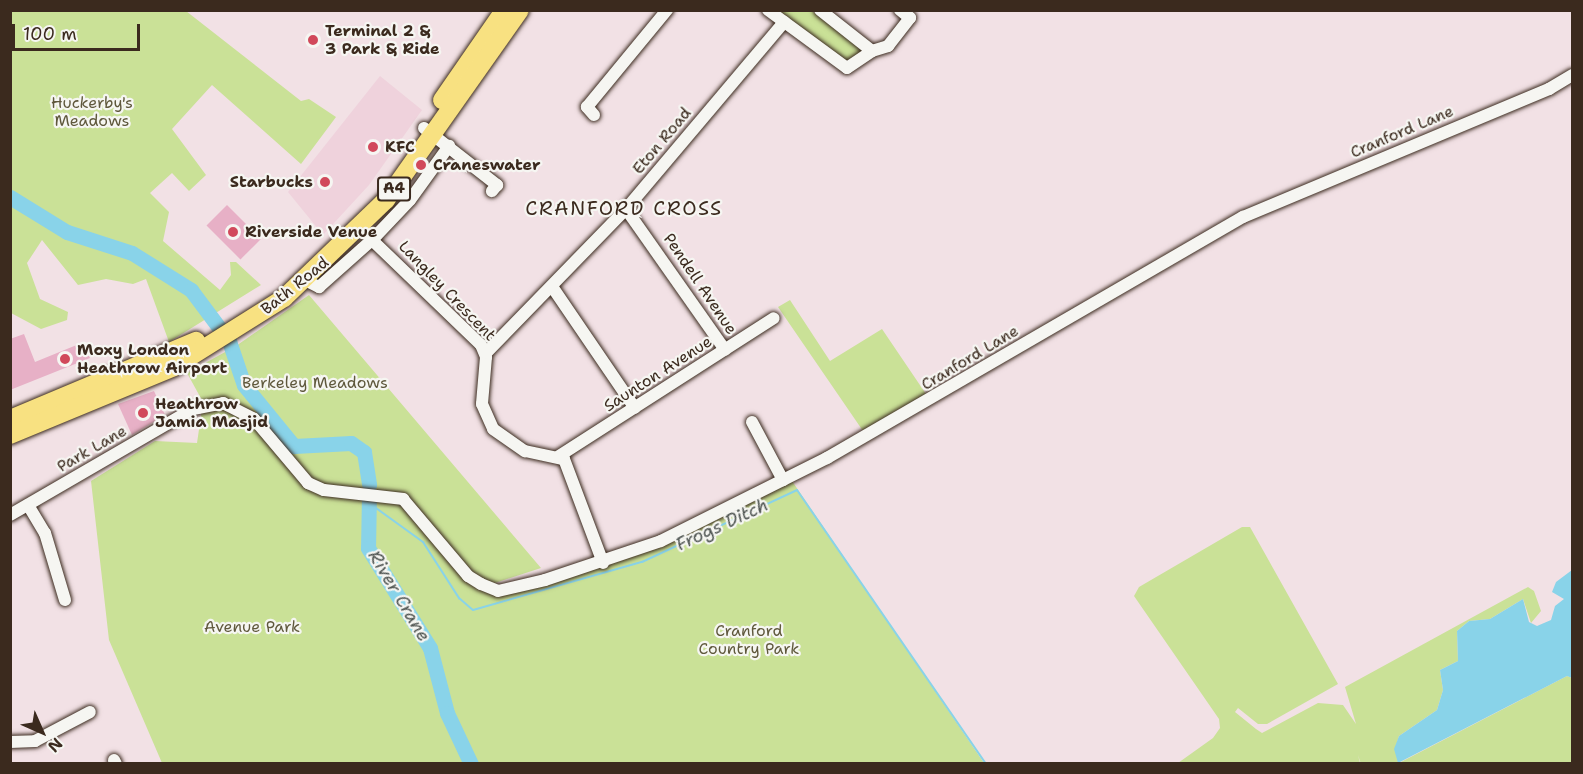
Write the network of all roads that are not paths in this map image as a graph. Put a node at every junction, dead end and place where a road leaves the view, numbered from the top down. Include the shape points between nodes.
1 (504, 10) edge
2 (520, 10) edge
3 (667, 10) edge
4 (768, 10) edge
5 (820, 10) edge
6 (909, 17) edge
7 (784, 22) junction
8 (872, 51) junction
9 (1572, 75) edge
10 (594, 115) dead end
11 (428, 131) junction
12 (449, 146) junction
13 (497, 185) dead end
14 (626, 209) junction
15 (372, 240) junction
16 (305, 280) junction
17 (553, 288) junction
18 (774, 318) dead end
19 (229, 329) junction
20 (202, 345) junction
21 (725, 350) junction
22 (486, 353) junction
23 (635, 408) junction
24 (10, 419) edge
25 (752, 422) dead end
26 (10, 435) edge
27 (559, 456) junction
28 (783, 480) junction
29 (403, 499) joint
30 (28, 505) junction
31 (10, 515) edge
32 (603, 563) junction
33 (65, 600) dead end
34 (90, 712) dead end
35 (10, 742) edge

1 - 11 highway, Bath Road / A4
2 - 11 highway, Bath Road / A4
3 - 10 street via 588,108
4 - 7 street
5 - 8 street
6 - 8 street via 888,46
7 - 8 street via 847,68
7 - 14 street, Eton Road
9 - 28 street, Cranford Lane via 1549,89 1212,233 908,414
11 - 12 street
11 - 16 highway, Bath Road / A4 via 372,216
11 - 19 highway, Bath Road / A4 via 327,246
12 - 13 street
12 - 15 street via 410,200
14 - 17 street, Eton Road
14 - 21 street, Pendell Avenue
15 - 16 street via 319,286
15 - 22 street, Langley Crescent
16 - 19 highway, Bath Road / A4
17 - 22 street, Eton Road
17 - 23 street
18 - 21 street, Saunton Avenue
19 - 20 highway, Bath Road / A4
20 - 24 highway, Bath Road / A4
20 - 26 highway, Bath Road / A4 via 147,379
21 - 23 street, Saunton Avenue
22 - 27 street, Langley Crescent via 482,404 493,429 525,451
23 - 27 street, Saunton Avenue
25 - 28 street
27 - 32 street
28 - 32 street, Cranford Lane via 685,530
29 - 30 street, Park Lane via 324,490 308,483 254,419 223,403 193,409
29 - 32 street, Cranford Lane via 468,576 491,589 513,589
30 - 31 street, Park Lane
30 - 33 street via 45,533
34 - 35 street via 35,741

